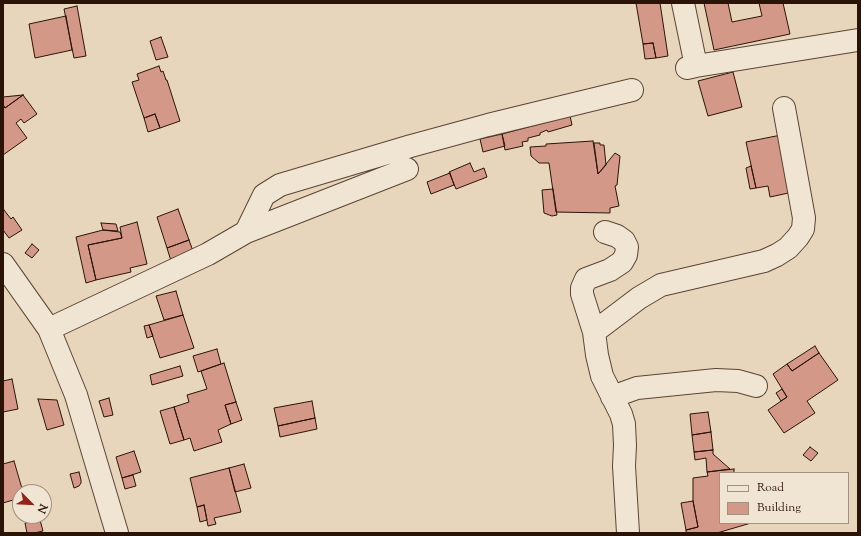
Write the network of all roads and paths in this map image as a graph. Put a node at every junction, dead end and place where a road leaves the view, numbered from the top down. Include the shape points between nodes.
1 (683, 3) edge
2 (858, 40) edge
3 (632, 90) dead end
4 (784, 108) dead end
5 (407, 169) dead end
6 (246, 232) junction
7 (605, 232) dead end
8 (3, 264) edge
9 (49, 329) junction
10 (594, 332) junction
11 (756, 386) dead end
12 (612, 397) junction
13 (117, 533) edge
14 (628, 533) edge

1 - 2 street via 691,67
3 - 6 street via 481,127 280,185 264,195
4 - 10 street via 804,218 803,229 798,237 788,248 764,261 661,285
5 - 6 street
6 - 9 street via 208,254
7 - 10 street via 617,236 627,247 622,262 610,270 586,279 582,288
8 - 9 street
9 - 13 street via 76,395
10 - 12 street via 602,376
11 - 12 street via 738,381 716,380 637,388
12 - 14 street via 624,424

